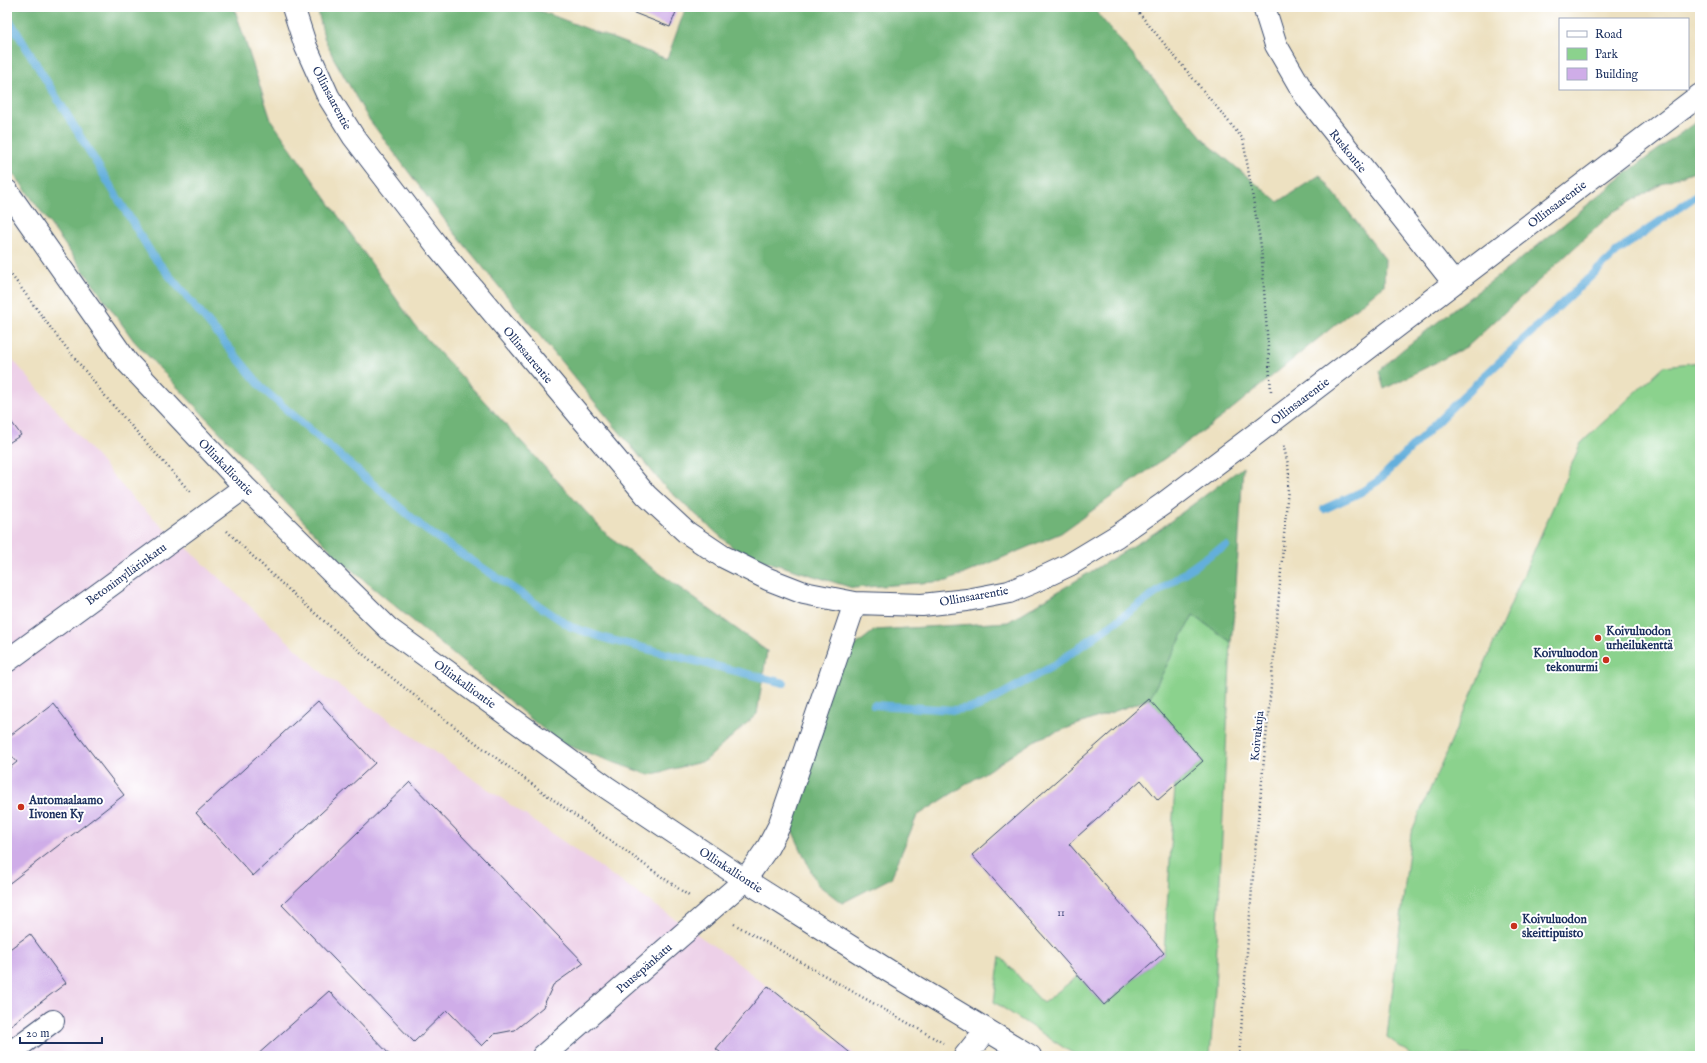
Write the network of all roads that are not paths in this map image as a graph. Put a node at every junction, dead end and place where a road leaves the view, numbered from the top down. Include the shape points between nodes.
1 (293, 7) edge
2 (1264, 7) edge
3 (1700, 95) edge
4 (7, 191) edge
5 (1454, 283) junction
6 (245, 487) junction
7 (855, 603) junction
8 (7, 661) edge
9 (744, 880) junction
10 (53, 1021) dead end
11 (986, 1030) junction
12 (7, 1055) edge
13 (544, 1056) edge
14 (965, 1056) edge
15 (1030, 1056) edge

1 - 7 street, Ollinsaarentie via 306,47 325,89 353,136 438,247 646,495 686,532 722,556 768,579 804,593
2 - 5 street, Ruskontie via 1276,45 1305,96
3 - 5 street, Ollinsaarentie
4 - 6 street, Ollinkalliontie via 127,362
5 - 7 street, Ollinsaarentie via 1163,504 1117,536 1069,564 1009,592 967,600 922,605
6 - 8 street, Betonimyllärinkatu
6 - 9 street, Ollinkalliontie via 389,629 606,788
7 - 9 street via 779,826 768,847
9 - 11 street, Ollinkalliontie
9 - 13 street, Puusepänkatu
10 - 12 street
11 - 14 street
11 - 15 street, Ollinkalliontie

